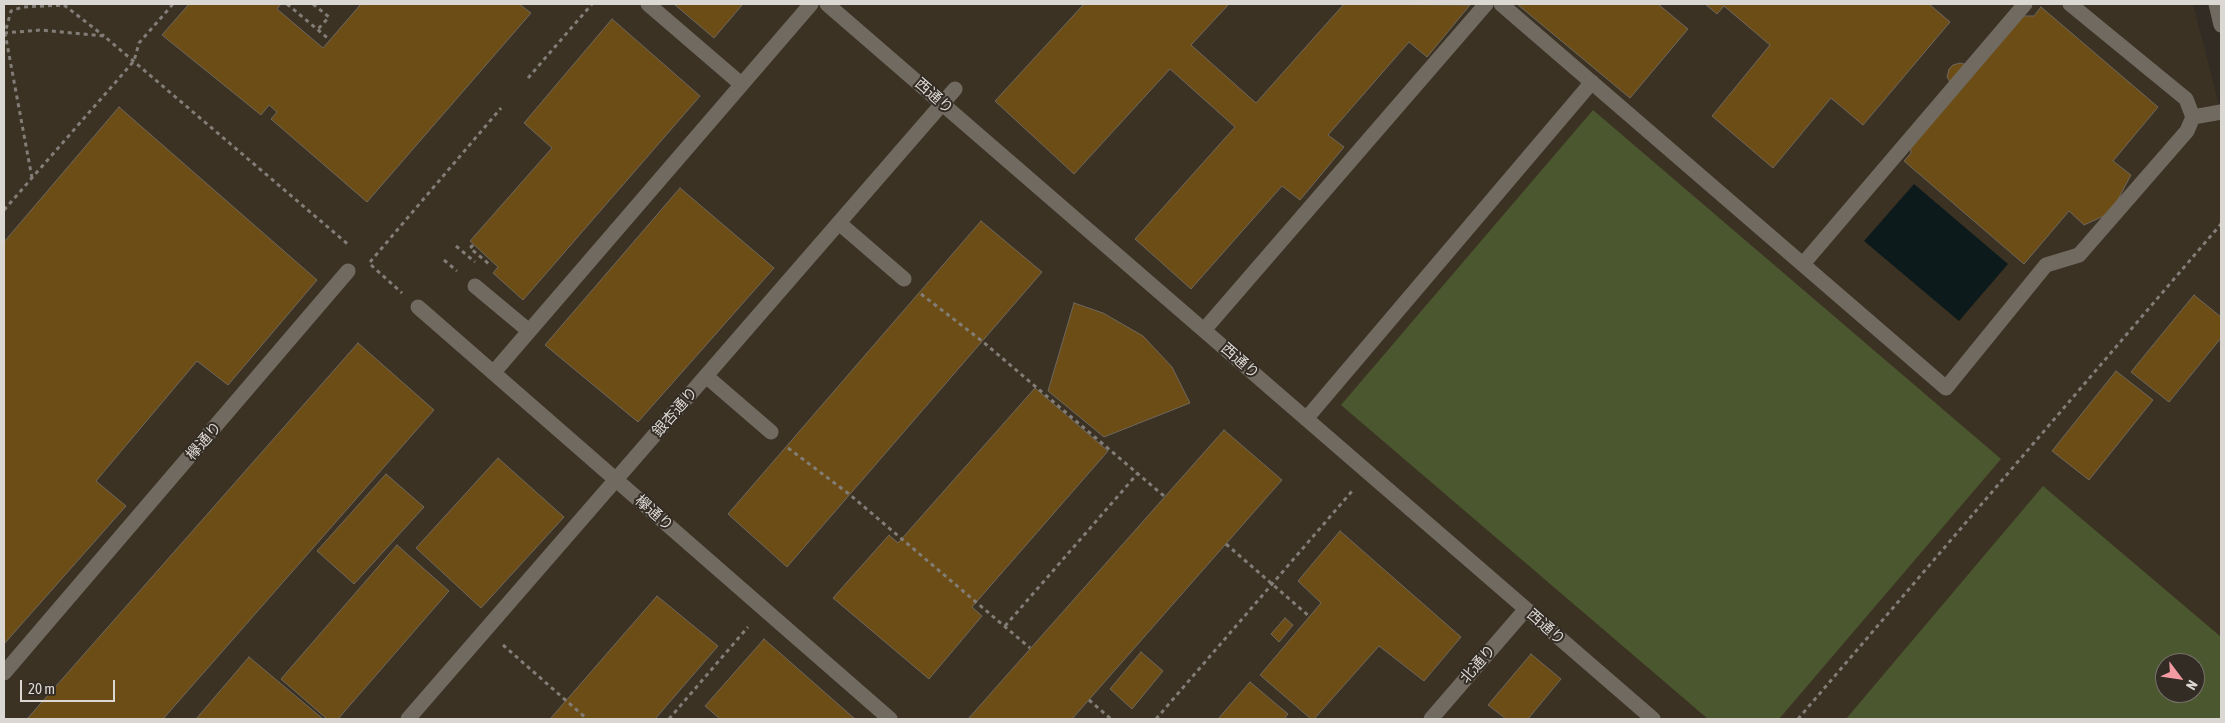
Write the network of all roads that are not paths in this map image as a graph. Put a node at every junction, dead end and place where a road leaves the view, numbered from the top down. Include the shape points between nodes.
1 (648, 4) edge
2 (810, 4) edge
3 (827, 4) edge
4 (1486, 4) edge
5 (1501, 4) edge
6 (2025, 4) edge
7 (2070, 4) edge
8 (2216, 4) edge
9 (2221, 24) edge
10 (1592, 82) junction
11 (741, 84) junction
12 (955, 89) dead end
13 (943, 104) junction
14 (2221, 112) edge
15 (2192, 117) junction
16 (839, 223) junction
17 (1802, 264) junction
18 (348, 272) road end
19 (904, 279) dead end
20 (474, 286) dead end
21 (413, 302) road end
22 (1204, 330) junction
23 (529, 331) junction
24 (494, 372) junction
25 (706, 376) junction
26 (1306, 419) junction
27 (771, 432) dead end
28 (616, 480) junction
29 (1526, 609) junction
30 (4, 673) edge
31 (408, 719) edge
32 (890, 719) edge
33 (1431, 719) edge
34 (1653, 719) edge

1 - 11 street
2 - 11 street
3 - 13 street, 西通り
4 - 22 street
5 - 10 street
6 - 17 street
7 - 15 street via 2186,99
8 - 9 street
10 - 17 street
10 - 26 street
11 - 23 street
12 - 13 street, 銀杏通り
13 - 16 street, 銀杏通り
13 - 22 street, 西通り
14 - 15 street
15 - 17 street via 2188,131 2079,255 2046,265 1946,388
16 - 19 street
16 - 25 street, 銀杏通り
18 - 30 street, 欅通り
20 - 23 street
21 - 24 street, 欅通り
22 - 26 street, 西通り
23 - 24 street
24 - 28 street, 欅通り
25 - 27 street
25 - 28 street, 銀杏通り
26 - 29 street, 西通り
28 - 31 street, 銀杏通り
28 - 32 street, 欅通り
29 - 33 street, 北通り
29 - 34 street, 西通り

